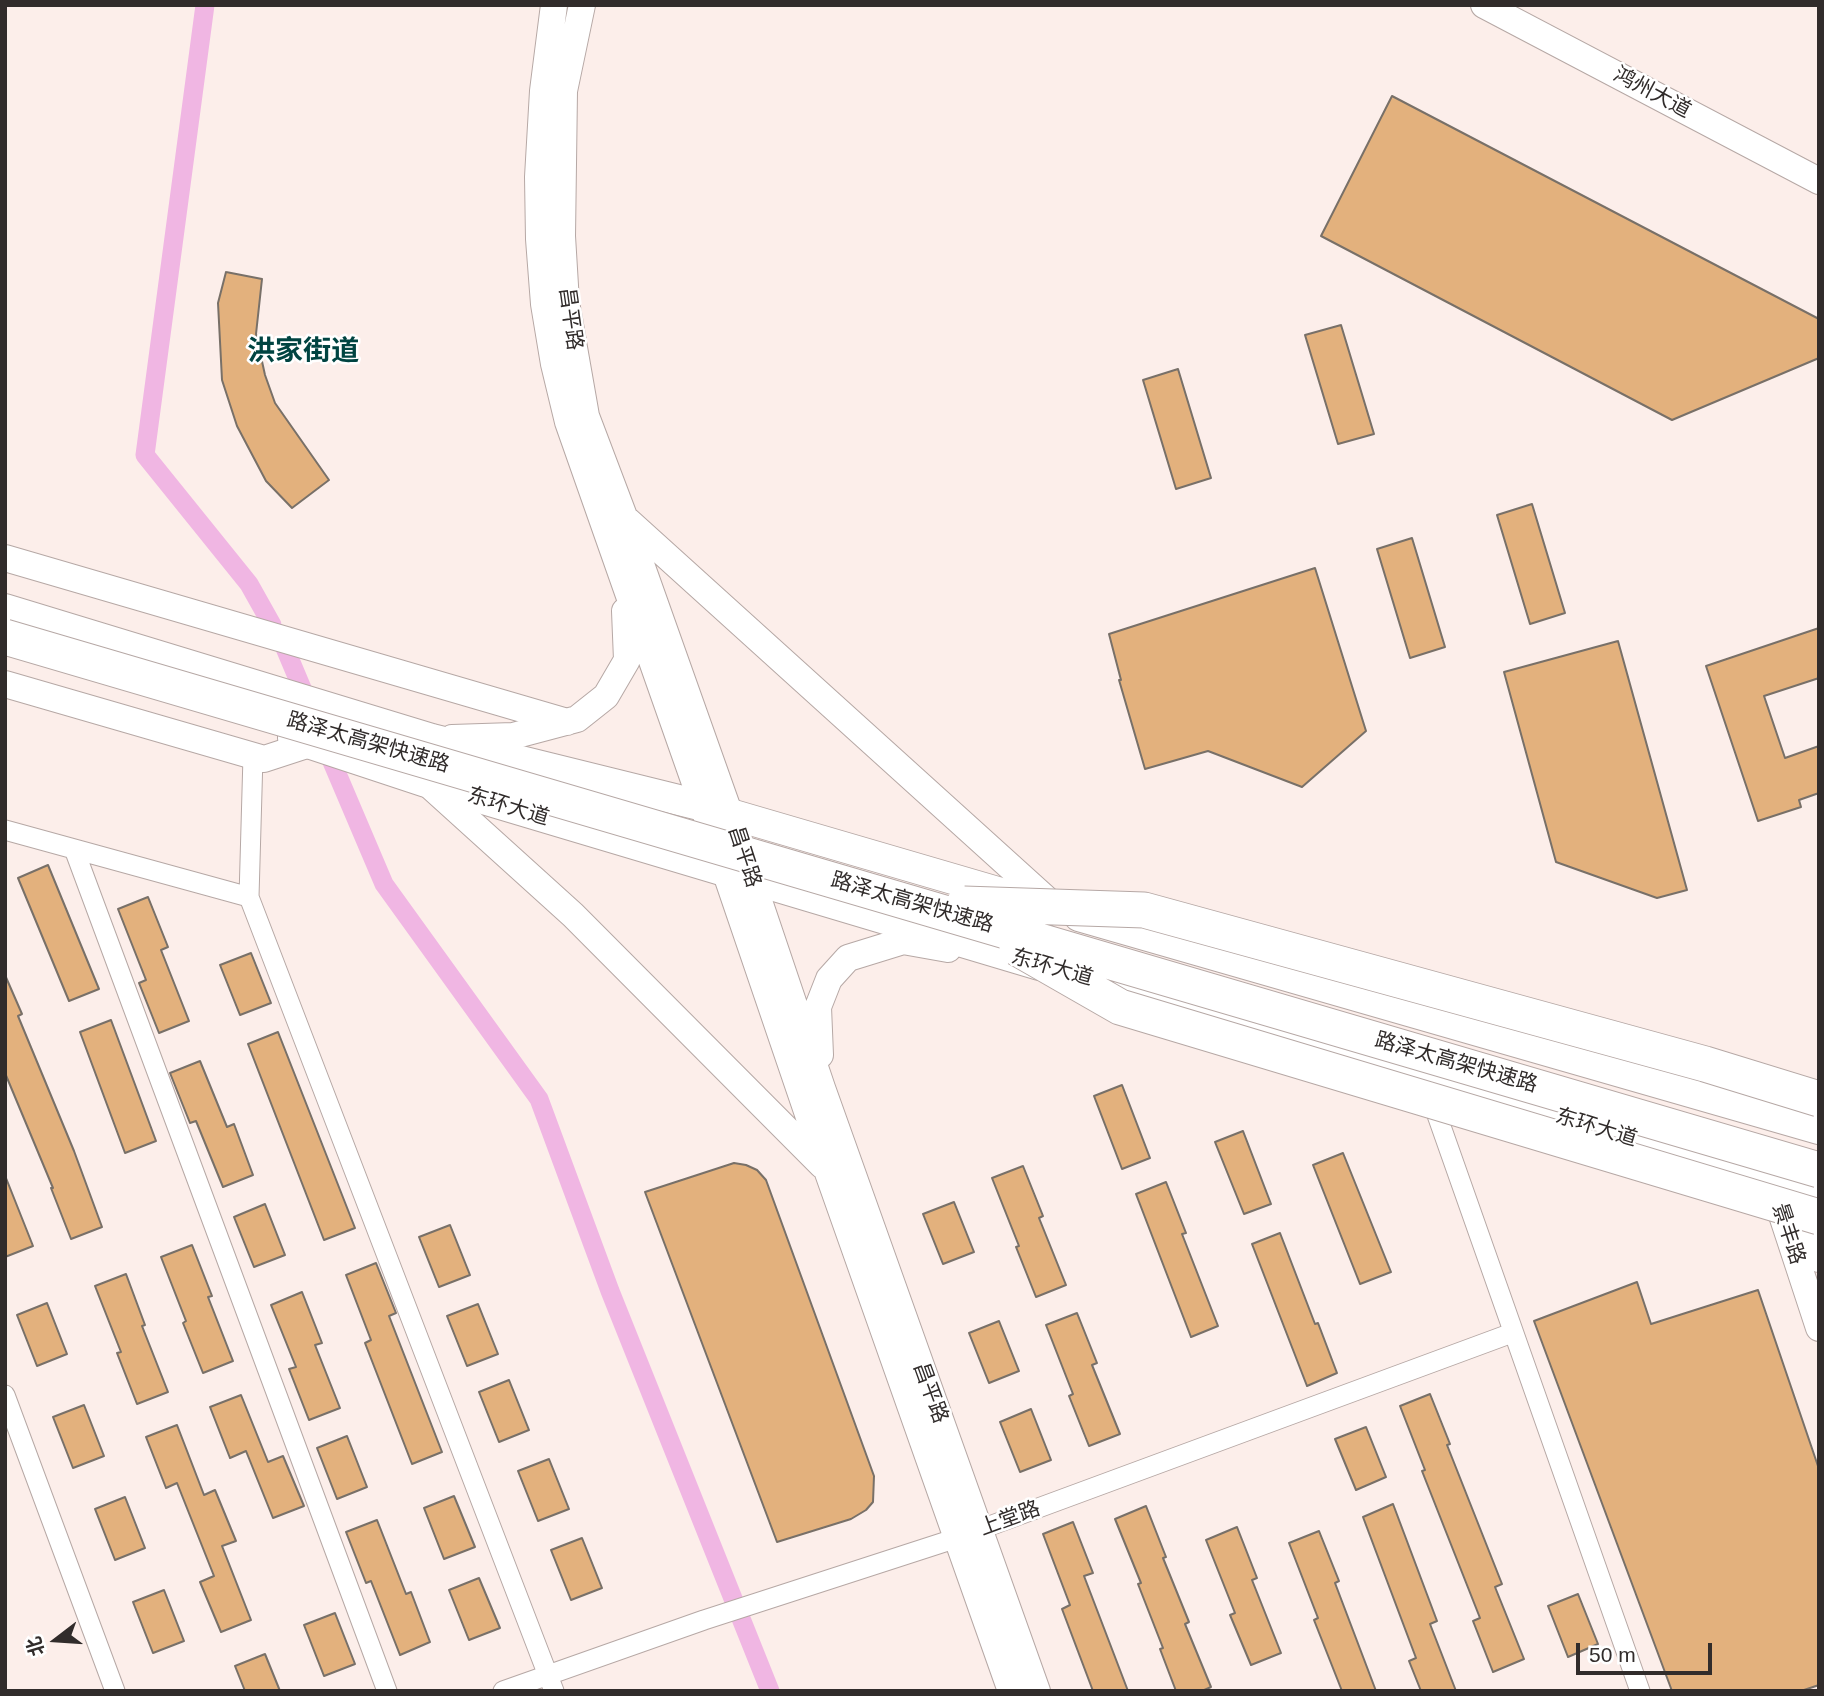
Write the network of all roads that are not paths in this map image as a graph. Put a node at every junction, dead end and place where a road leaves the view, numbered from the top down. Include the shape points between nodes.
1 (554, 5) edge
2 (582, 5) edge
3 (1484, 5) edge
4 (1819, 181) edge
5 (616, 525) junction
6 (5, 558) edge
7 (5, 608) edge
8 (5, 620) edge
9 (5, 637) edge
10 (5, 651) edge
11 (5, 684) edge
12 (567, 722) junction
13 (432, 739) junction
14 (310, 744) junction
15 (253, 756) junction
16 (426, 782) junction
17 (717, 810) junction
18 (5, 830) edge
19 (74, 849) junction
20 (737, 875) junction
21 (249, 897) junction
22 (1057, 909) junction
23 (965, 911) junction
24 (1047, 967) junction
25 (1423, 1076) junction
26 (822, 1088) junction
27 (1819, 1099) edge
28 (1819, 1129) edge
29 (1819, 1152) edge
30 (827, 1170) junction
31 (1800, 1182) edge
32 (1819, 1217) edge
33 (1819, 1259) edge
34 (1819, 1328) edge
35 (1512, 1333) junction
36 (5, 1395) edge
37 (968, 1534) junction
38 (551, 1683) edge
39 (115, 1691) edge
40 (387, 1691) edge
41 (503, 1691) edge
42 (1011, 1691) edge
43 (1037, 1691) edge
44 (1640, 1691) edge

1 - 5 main road, 昌平路 via 542,90 538,177 544,304 568,422
2 - 5 main road, 昌平路 via 564,91 566,302 586,416
3 - 4 main road, 鸿州大道
5 - 12 main road via 628,660 606,696
5 - 17 main road, 昌平路
5 - 22 main road
6 - 12 main road
7 - 13 main road
8 - 23 highway, 路泽太高架快速路
9 - 23 highway, 路泽太高架快速路, bridge
10 - 14 main road, 东环大道
11 - 15 main road
12 - 13 main road via 513,736
13 - 17 main road
14 - 15 main road via 264,759
14 - 16 main road, 东环大道
15 - 21 street
16 - 20 main road, 东环大道
16 - 30 main road via 573,915
17 - 20 main road, 昌平路
17 - 22 main road
18 - 19 street
19 - 21 street
19 - 40 street
20 - 24 main road, 东环大道
20 - 26 main road, 昌平路
20 - 30 main road, 昌平路
21 - 38 street
22 - 28 main road
23 - 27 highway, bridge via 1144,910
23 - 29 highway, 路泽太高架快速路, bridge
23 - 31 highway, 路泽太高架快速路, bridge
23 - 32 highway, bridge via 1120,1007
24 - 25 main road, 东环大道
24 - 26 main road via 903,942 848,958 829,979 818,1007
25 - 31 main road, 东环大道
25 - 35 street
26 - 37 main road, 昌平路
30 - 37 main road, 昌平路
31 - 33 main road, 景丰路
31 - 34 main road, 景丰路
35 - 37 street, 上堂路
35 - 44 street
36 - 39 street
37 - 38 street, 上堂路 via 704,1620
37 - 42 main road, 昌平路
37 - 43 main road, 昌平路
38 - 41 street, 上堂路

